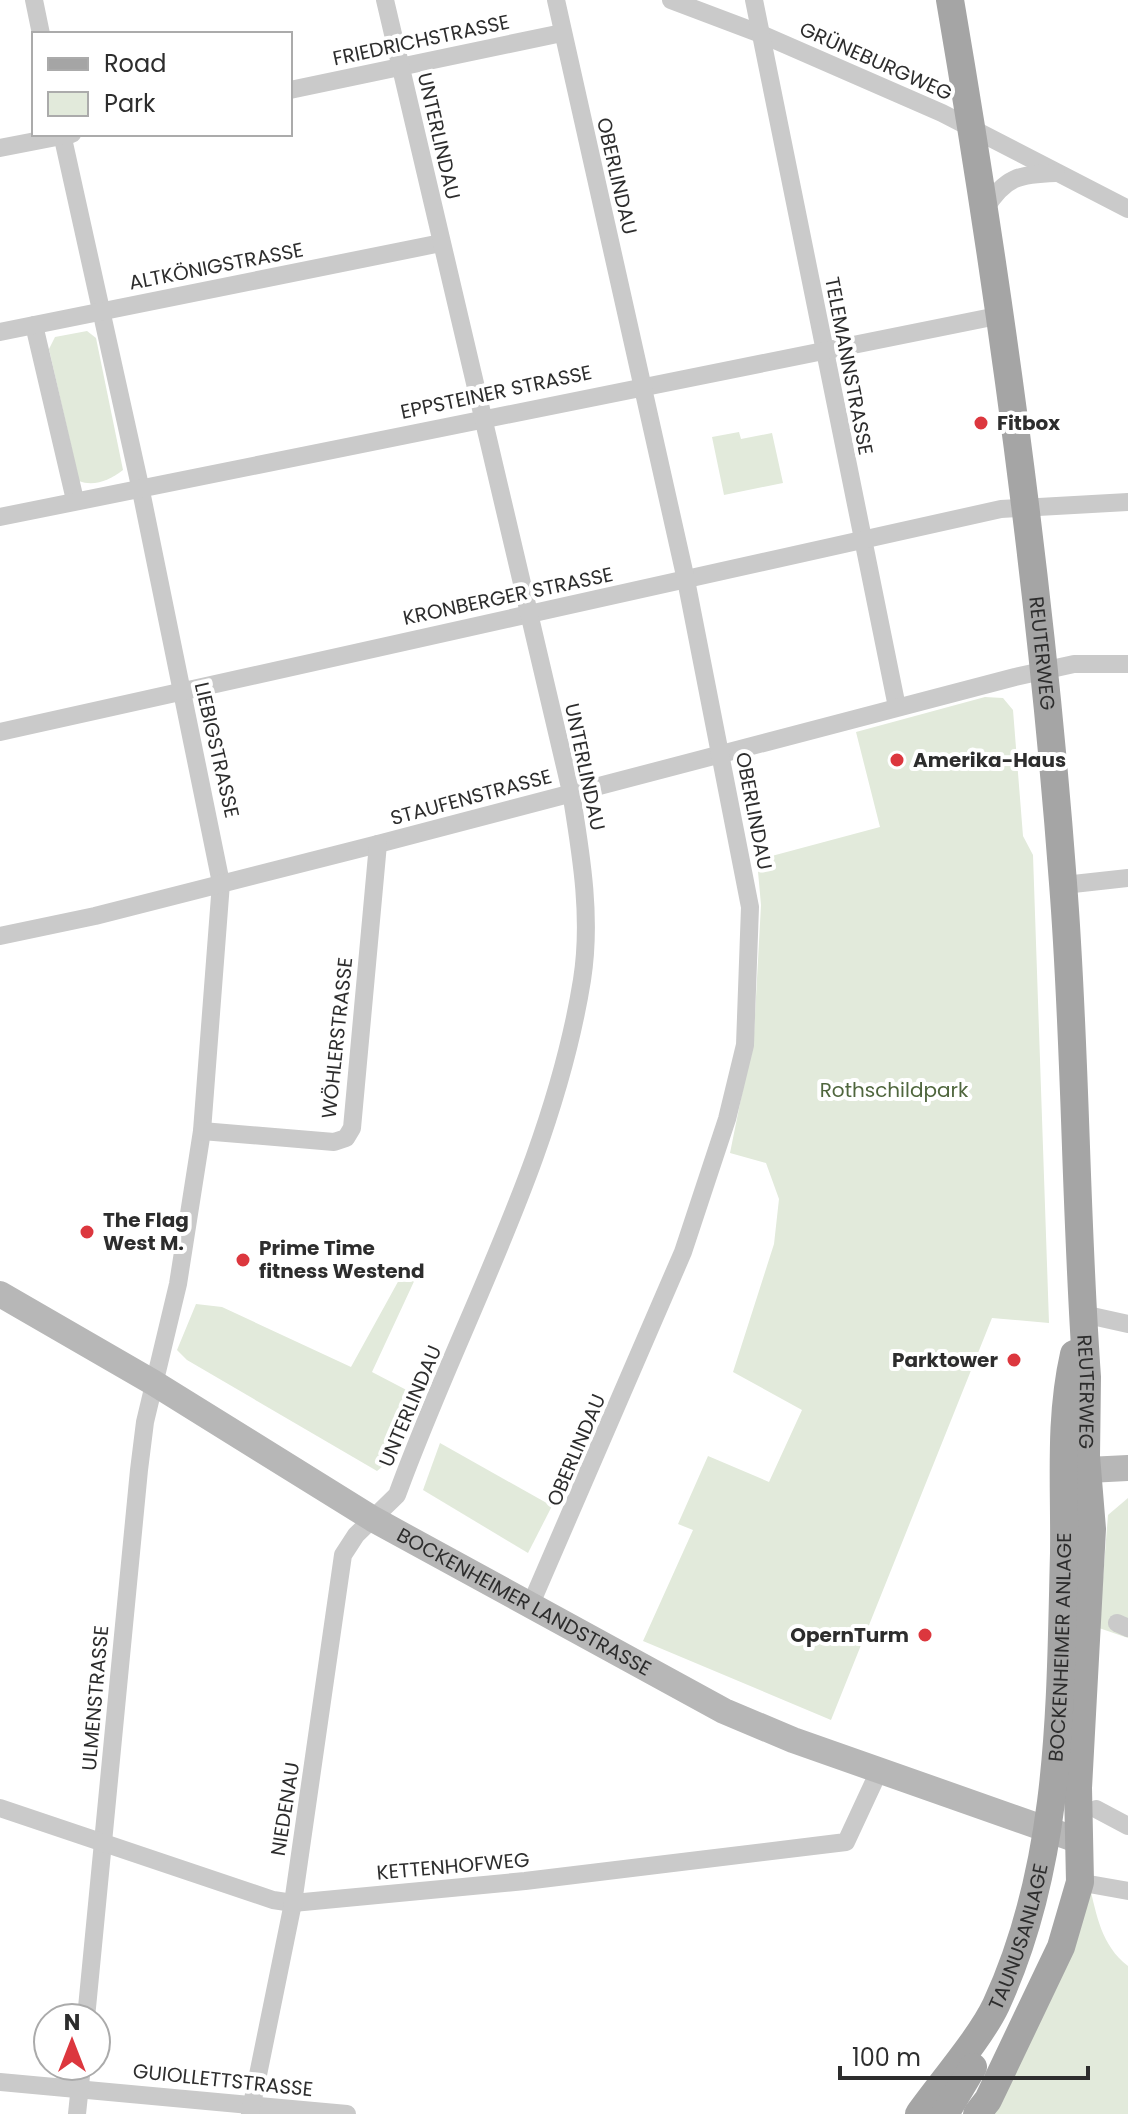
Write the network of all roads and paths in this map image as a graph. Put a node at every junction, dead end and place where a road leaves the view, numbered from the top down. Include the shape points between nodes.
1 (34, 0) edge
2 (385, 0) edge
3 (556, 0) edge
4 (671, 0) edge
5 (754, 0) edge
6 (950, 0) edge
7 (41, 32) edge
8 (562, 33) junction
9 (761, 34) junction
10 (401, 68) junction
11 (292, 90) edge
12 (972, 129) junction
13 (60, 136) edge
14 (65, 136) edge
15 (0, 148) edge
16 (1058, 173) junction
17 (985, 209) junction
18 (1128, 209) edge
19 (441, 243) junction
20 (103, 311) junction
21 (1002, 315) junction
22 (34, 325) junction
23 (0, 332) edge
24 (824, 349) junction
25 (643, 385) junction
26 (484, 417) junction
27 (140, 486) junction
28 (75, 500) junction
29 (1128, 502) edge
30 (1027, 506) junction
31 (0, 517) edge
32 (861, 541) junction
33 (686, 580) junction
34 (527, 613) junction
35 (1128, 664) edge
36 (1045, 672) junction
37 (181, 693) junction
38 (897, 707) junction
39 (0, 732) edge
40 (721, 754) junction
41 (571, 792) junction
42 (378, 844) junction
43 (1128, 878) edge
44 (221, 883) junction
45 (1064, 885) junction
46 (0, 936) edge
47 (202, 1131) junction
48 (0, 1294) edge
49 (1083, 1314) junction
50 (1128, 1324) edge
51 (154, 1383) junction
52 (1128, 1468) edge
53 (1088, 1470) junction
54 (1065, 1494) junction
55 (373, 1519) junction
56 (530, 1606) junction
57 (879, 1771) junction
58 (1087, 1805) junction
59 (0, 1808) edge
60 (1128, 1826) edge
61 (1050, 1832) junction
62 (1080, 1841) junction
63 (103, 1842) junction
64 (1089, 1884) dead end
65 (1128, 1891) edge
66 (293, 1903) junction
67 (88, 2002) edge
68 (988, 2021) junction
69 (0, 2082) edge
70 (80, 2082) edge
71 (79, 2088) junction
72 (252, 2110) edge
73 (77, 2114) edge
74 (347, 2114) edge
75 (919, 2114) edge
76 (945, 2114) edge
77 (977, 2114) edge

1 - 7 street
2 - 10 street, UNTERLINDAU
3 - 8 street, OBERLINDAU
4 - 9 street, GRÜNEBURGWEG
5 - 9 street, TELEMANNSTRASSE
6 - 12 main road, REUTERWEG
8 - 10 street, FRIEDRICHSTRASSE
8 - 25 street, OBERLINDAU
9 - 12 street, GRÜNEBURGWEG
9 - 24 street, TELEMANNSTRASSE
10 - 11 street, FRIEDRICHSTRASSE
10 - 19 street, UNTERLINDAU
12 - 16 street, GRÜNEBURGWEG
12 - 17 main road, REUTERWEG
13 - 15 street
14 - 20 street, LIEBIGSTRASSE
16 - 17 street via 1017,176 998,188
16 - 18 street, GRÜNEBURGWEG
17 - 21 main road, REUTERWEG
19 - 20 street, ALTKÖNIGSTRASSE
19 - 26 street, UNTERLINDAU
20 - 22 street, ALTKÖNIGSTRASSE
20 - 27 street, LIEBIGSTRASSE
21 - 24 street, EPPSTEINER STRASSE
21 - 30 main road, REUTERWEG
22 - 23 street, ALTKÖNIGSTRASSE
22 - 28 street
24 - 25 street, EPPSTEINER STRASSE
24 - 32 street, TELEMANNSTRASSE
25 - 26 street, EPPSTEINER STRASSE
25 - 33 street, OBERLINDAU
26 - 27 street, EPPSTEINER STRASSE
26 - 34 street, UNTERLINDAU
27 - 28 street, EPPSTEINER STRASSE
27 - 37 street, LIEBIGSTRASSE
28 - 31 street, EPPSTEINER STRASSE
29 - 30 street, KRONBERGER STRASSE
30 - 32 street, KRONBERGER STRASSE
30 - 36 main road, REUTERWEG
32 - 33 street, KRONBERGER STRASSE
32 - 38 street, TELEMANNSTRASSE
33 - 34 street, KRONBERGER STRASSE
33 - 40 street, OBERLINDAU
34 - 37 street, KRONBERGER STRASSE
34 - 41 street, UNTERLINDAU
35 - 36 street, STAUFENSTRASSE via 1074,664
36 - 38 street, STAUFENSTRASSE
36 - 45 main road, REUTERWEG
37 - 39 street, KRONBERGER STRASSE
37 - 44 street, LIEBIGSTRASSE
38 - 40 street, STAUFENSTRASSE
40 - 41 street, STAUFENSTRASSE
40 - 56 street, OBERLINDAU via 750,907 745,1045 683,1252
41 - 42 street, STAUFENSTRASSE
41 - 55 street, UNTERLINDAU via 586,917 582,979 558,1080 529,1172 397,1495
42 - 44 street, STAUFENSTRASSE
42 - 47 street, WÖHLERSTRASSE via 352,1128 346,1138 334,1142
43 - 45 street
44 - 46 street, STAUFENSTRASSE
44 - 47 street, LIEBIGSTRASSE
45 - 49 main road, REUTERWEG
47 - 51 street, LIEBIGSTRASSE via 178,1284
48 - 51 main road, BOCKENHEIMER LANDSTRASSE
49 - 50 street
49 - 53 main road, REUTERWEG
49 - 54 main road, REUTERWEG via 1062,1425
51 - 55 main road, BOCKENHEIMER LANDSTRASSE
51 - 63 street, ULMENSTRASSE via 139,1470
52 - 53 main road
53 - 54 main road
53 - 58 main road, BOCKENHEIMER ANLAGE via 1092,1529
54 - 61 main road, BOCKENHEIMER ANLAGE
55 - 56 main road, BOCKENHEIMER LANDSTRASSE
55 - 66 street, NIEDENAU via 343,1555
56 - 57 main road, BOCKENHEIMER LANDSTRASSE via 724,1711
57 - 61 main road, BOCKENHEIMER LANDSTRASSE
57 - 66 street, KETTENHOFWEG via 846,1842
58 - 60 street
58 - 62 main road, TAUNUSANLAGE
59 - 63 street, KETTENHOFWEG
61 - 62 main road, BOCKENHEIMER LANDSTRASSE
61 - 68 main road, TAUNUSANLAGE via 1023,1932
62 - 77 main road, TAUNUSANLAGE via 1080,1882 1061,1947
63 - 66 street, KETTENHOFWEG
63 - 67 street, ULMENSTRASSE
64 - 65 street
66 - 72 street, NIEDENAU
68 - 75 main road, TAUNUSANLAGE
68 - 76 main road via 979,2056
69 - 71 street, GUIOLLETTSTRASSE
70 - 71 street
71 - 72 street, GUIOLLETTSTRASSE
71 - 73 street
72 - 74 street, GUIOLLETTSTRASSE

